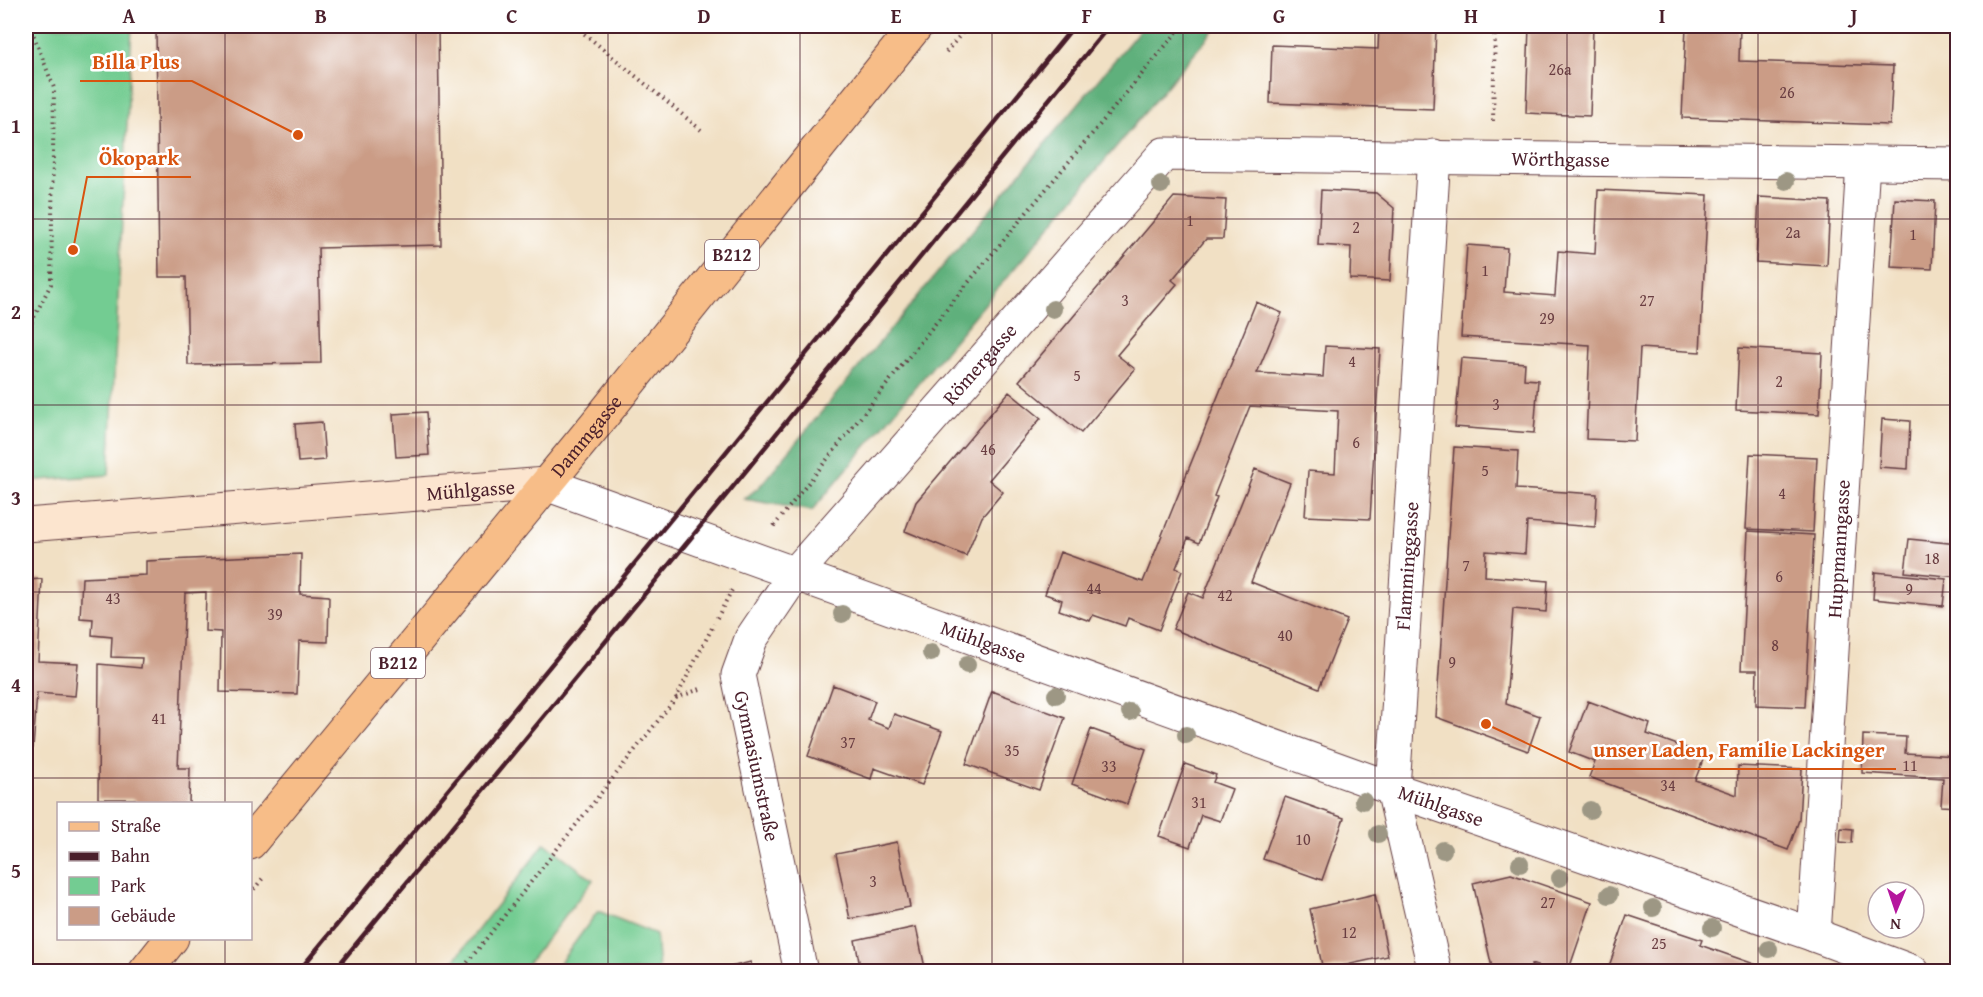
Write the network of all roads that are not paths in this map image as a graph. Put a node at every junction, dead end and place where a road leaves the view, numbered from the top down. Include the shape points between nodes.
1 (916, 26) edge
2 (1164, 154) joint
3 (1434, 156) junction
4 (1863, 163) junction
5 (1958, 164) edge
6 (546, 484) junction
7 (26, 525) edge
8 (795, 574) junction
9 (1393, 789) junction
10 (252, 841) edge
11 (1814, 935) junction
12 (171, 940) edge
13 (145, 972) edge
14 (801, 972) edge
15 (1435, 972) edge
16 (1913, 972) edge

1 - 6 main road, Dammgasse / B212
2 - 3 street, Wörthgasse
2 - 8 street, Römergasse
3 - 4 street, Wörthgasse
3 - 9 street, Flamminggasse
4 - 5 street, Wörthgasse
4 - 11 street, Huppmanngasse
6 - 7 street, Mühlgasse
6 - 8 street, Mühlgasse
6 - 10 main road, Dammgasse / B212
8 - 9 street, Mühlgasse
8 - 14 street, Gymnasiumstraße via 751,639 738,675
9 - 11 street, Mühlgasse
9 - 15 street, Flamminggasse
11 - 16 street, Mühlgasse
12 - 13 main road

